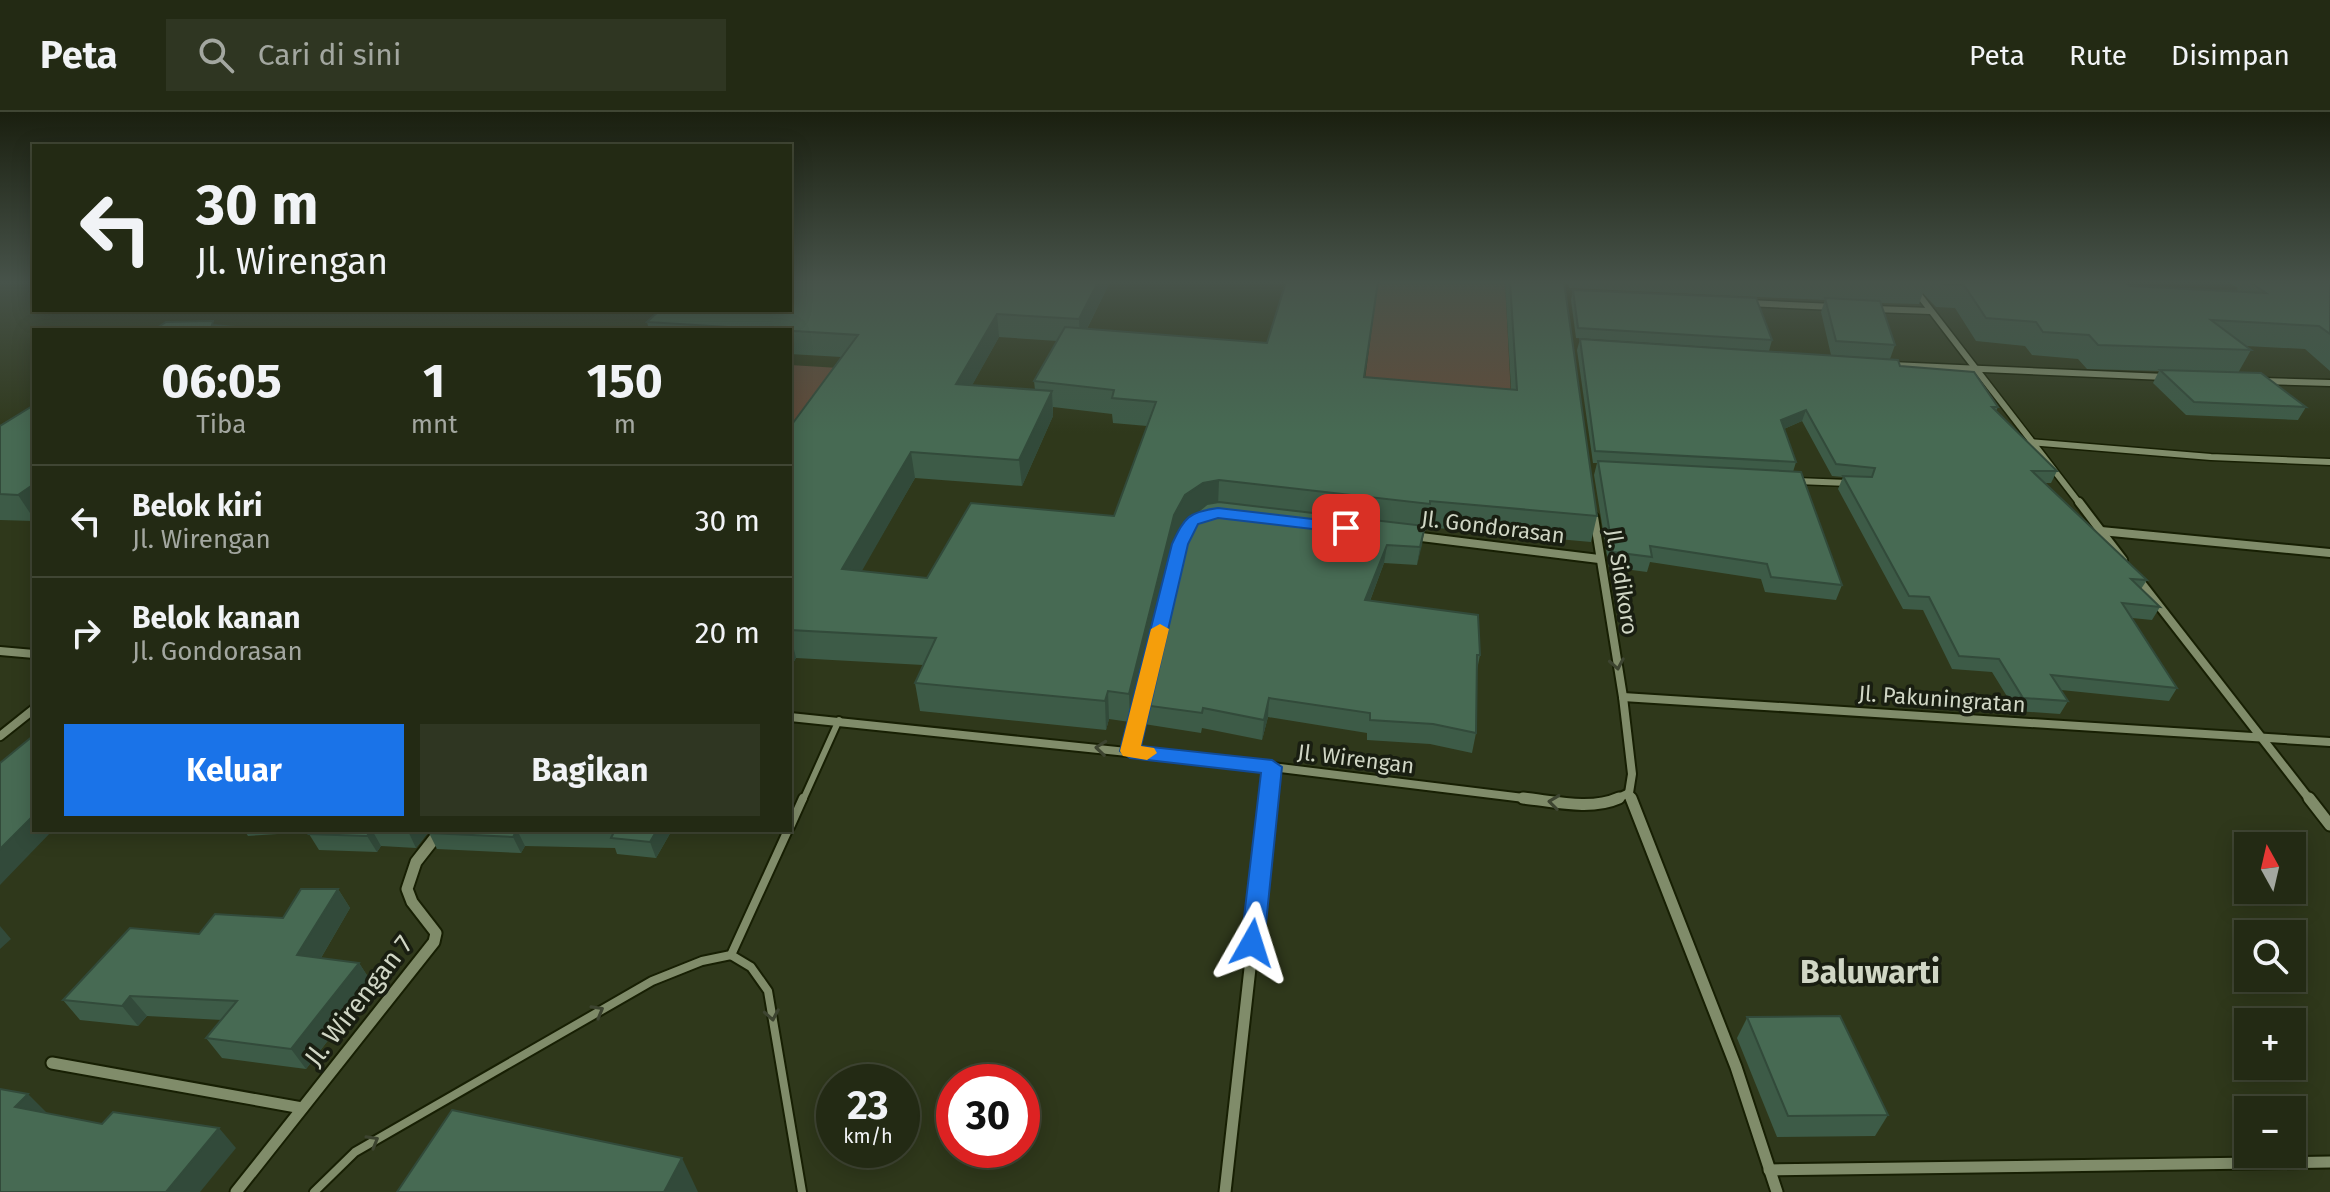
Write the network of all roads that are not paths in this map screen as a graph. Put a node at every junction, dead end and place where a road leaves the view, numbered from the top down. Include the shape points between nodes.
1 (1946, 332) edge
2 (1886, 365) edge
3 (1975, 371) junction
4 (2176, 378) edge
5 (2253, 380) edge
6 (2330, 383) edge
7 (2030, 442) junction
8 (2330, 462) edge
9 (1788, 480) edge
10 (1850, 483) edge
11 (1211, 513) edge
12 (1594, 514) edge
13 (2101, 531) junction
14 (1398, 534) edge
15 (2330, 553) edge
16 (1599, 559) junction
17 (0, 651) edge
18 (32, 654) edge
19 (1623, 697) junction
20 (32, 711) edge
21 (792, 717) edge
22 (839, 720) junction
23 (0, 736) edge
24 (2259, 737) junction
25 (2330, 742) edge
26 (1130, 751) junction
27 (1272, 767) junction
28 (1629, 793) junction
29 (792, 822) edge
30 (2330, 825) edge
31 (440, 832) edge
32 (787, 832) edge
33 (731, 955) junction
34 (52, 1063) dead end
35 (302, 1108) junction
36 (2330, 1162) edge
37 (1769, 1170) junction
38 (236, 1192) edge
39 (314, 1192) edge
40 (802, 1192) edge
41 (1225, 1192) edge
42 (1777, 1192) edge

1 - 3 street
2 - 3 street
3 - 4 street
3 - 7 street
5 - 6 street
7 - 8 street
7 - 13 street
9 - 10 street
11 - 26 street via 1192,521 1180,544
12 - 16 street, Jl. Sidikoro
13 - 15 street
13 - 24 street
14 - 16 street, Jl. Gondorasan
16 -> 19 street, Jl. Sidikoro
17 - 18 street
19 - 24 street, Jl. Pakuningratan
19 - 28 street, Jl. Sidikoro via 1632,774
20 - 23 street
21 - 22 street, Jl. Wirengan
26 -> 22 street, Jl. Wirengan
22 - 29 lane
24 - 25 street, Jl. Pakuningratan
24 - 30 street
26 - 27 street, Jl. Wirengan
28 -> 27 street, Jl. Wirengan via 1609,802 1575,804
27 - 41 street
28 - 37 street via 1736,1067
31 - 35 street, Jl. Wirengan 7 via 406,886 436,933 434,942
32 - 33 lane
39 -> 33 lane via 355,1152 652,981
33 -> 40 lane via 751,967 768,991
34 - 35 street
35 - 38 street, Jl. Wirengan 7
36 - 37 street
37 - 42 street

